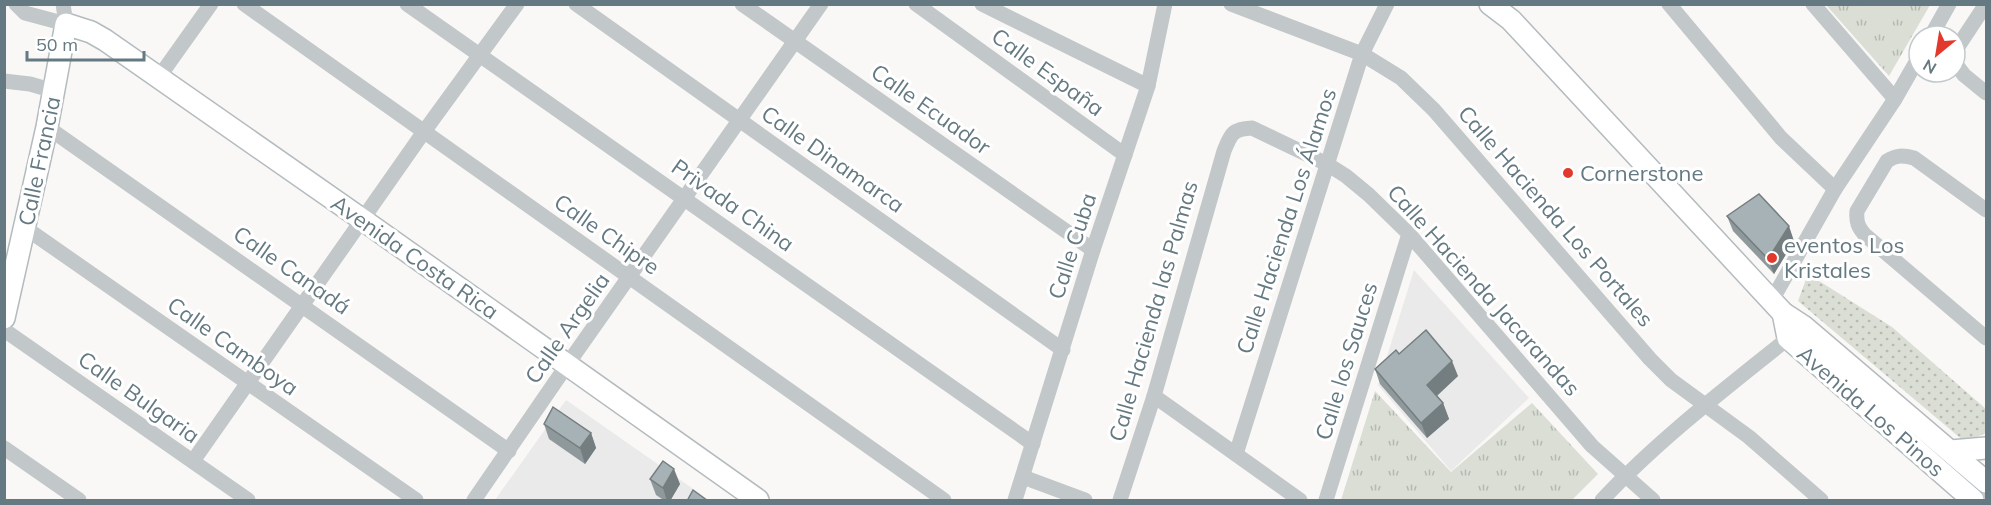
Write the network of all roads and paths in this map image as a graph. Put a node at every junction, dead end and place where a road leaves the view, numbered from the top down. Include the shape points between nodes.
1 (16, 4) edge
2 (211, 4) edge
3 (244, 4) edge
4 (407, 4) edge
5 (517, 4) edge
6 (576, 4) edge
7 (742, 4) edge
8 (821, 4) edge
9 (916, 4) edge
10 (982, 4) edge
11 (1165, 4) edge
12 (1231, 4) edge
13 (1387, 4) edge
14 (1490, 4) edge
15 (1814, 4) edge
16 (1949, 4) edge
17 (1986, 4) edge
18 (1679, 8) edge
19 (64, 14) edge
20 (1938, 24) edge
21 (1967, 33) edge
22 (795, 42) junction
23 (1362, 54) junction
24 (479, 57) junction
25 (1967, 76) edge
26 (159, 77) junction
27 (1907, 78) edge
28 (4, 81) edge
29 (1148, 86) junction
30 (54, 91) junction
31 (1986, 93) edge
32 (1895, 99) junction
33 (740, 121) junction
34 (47, 127) junction
35 (423, 133) junction
36 (1231, 135) joint
37 (1125, 155) junction
38 (1327, 164) junction
39 (1834, 189) junction
40 (685, 199) junction
41 (1986, 210) edge
42 (363, 220) junction
43 (24, 227) junction
44 (1409, 234) junction
45 (1093, 250) junction
46 (630, 277) junction
47 (303, 306) junction
48 (1777, 308) junction
49 (4, 318) edge
50 (4, 330) edge
51 (1796, 332) junction
52 (1986, 338) edge
53 (1063, 350) junction
54 (567, 365) junction
55 (248, 383) junction
56 (1154, 396) junction
57 (1706, 405) junction
58 (1033, 444) junction
59 (4, 448) edge
60 (1986, 448) edge
61 (509, 451) junction
62 (1951, 451) junction
63 (1236, 454) junction
64 (193, 461) junction
65 (1625, 476) junction
66 (1023, 477) junction
67 (1981, 490) edge
68 (1124, 498) edge
69 (79, 501) edge
70 (248, 501) edge
71 (416, 501) edge
72 (474, 501) edge
73 (758, 501) edge
74 (944, 501) edge
75 (1015, 501) edge
76 (1085, 501) edge
77 (1300, 501) edge
78 (1326, 501) edge
79 (1602, 501) edge
80 (1653, 501) edge
81 (1821, 501) edge

1 - 19 street via 25,13
2 - 26 street
3 - 35 street, Calle Chipre
4 - 24 street, Privada China
5 - 24 street
6 - 33 street, Calle Dinamarca
7 - 22 street, Calle Ecuador
8 - 22 street, Calle Argelia
9 - 37 street, Calle España
10 - 29 street
11 - 29 street, Calle Cuba
12 - 23 street, Calle Hacienda Los Portales
13 - 23 street, Calle Hacienda Los Álamos
14 - 48 street, Avenida Los Pinos via 1511,20
15 - 32 street
16 - 20 street
17 - 21 street
18 - 39 street via 1781,138
19 - 26 street, Avenida Costa Rica
19 - 30 street, Calle Francia
22 - 33 street, Calle Argelia
22 - 45 street, Calle Ecuador
23 - 38 street, Calle Hacienda Los Álamos
23 - 57 street, Calle Hacienda Los Portales via 1401,78 1434,110 1650,359
24 - 35 street
24 - 40 street, Privada China
25 - 31 street
26 - 42 street, Avenida Costa Rica
27 - 32 street
28 - 30 street
29 - 37 street, Calle Cuba
30 - 34 street, Calle Francia
32 - 39 street
33 - 40 street, Calle Argelia
33 - 53 street, Calle Dinamarca
34 - 43 street, Calle Francia
34 - 47 street, Calle Canadá
35 - 42 street
35 - 46 street, Calle Chipre
36 - 38 street, Calle Hacienda Jacarandas via 1252,128
36 - 56 street, Calle Hacienda las Palmas
37 - 45 street, Calle Cuba
38 - 44 street, Calle Hacienda Jacarandas via 1369,195
38 - 63 street, Calle Hacienda Los Álamos
39 - 48 street
40 - 46 street, Calle Argelia
40 - 58 street, Privada China
41 - 52 street via 1914,158 1904,155 1887,161 1857,211 1858,226 1865,235
42 - 47 street
42 - 54 street, Avenida Costa Rica
43 - 49 street, Calle Francia
43 - 55 street, Calle Camboya
44 - 65 street, Calle Hacienda Jacarandas via 1592,446
44 - 78 street, Calle los Sauces
45 - 53 street, Calle Cuba
46 - 54 street, Calle Argelia
46 - 74 street, Calle Chipre
47 - 55 street
47 - 61 street, Calle Canadá
48 - 51 street, Avenida Los Pinos
50 - 64 street, Calle Bulgaria
51 - 57 street
51 - 62 street, Avenida Los Pinos
51 - 67 street, Avenida Los Pinos
53 - 58 street, Calle Cuba
54 - 61 street, Calle Argelia
54 - 73 street, Avenida Costa Rica
55 - 64 street
55 - 71 street, Calle Camboya
56 - 63 street
56 - 68 street, Calle Hacienda las Palmas
57 - 65 street
57 - 81 street, Calle Hacienda Los Portales
58 - 66 street, Calle Cuba
59 - 69 street
60 - 62 street
61 - 72 street, Calle Argelia
62 - 67 street, Avenida Los Pinos
63 - 77 street
64 - 70 street, Calle Bulgaria
65 - 79 street
65 - 80 street, Calle Hacienda Jacarandas
66 - 75 street, Calle Cuba
66 - 76 street

